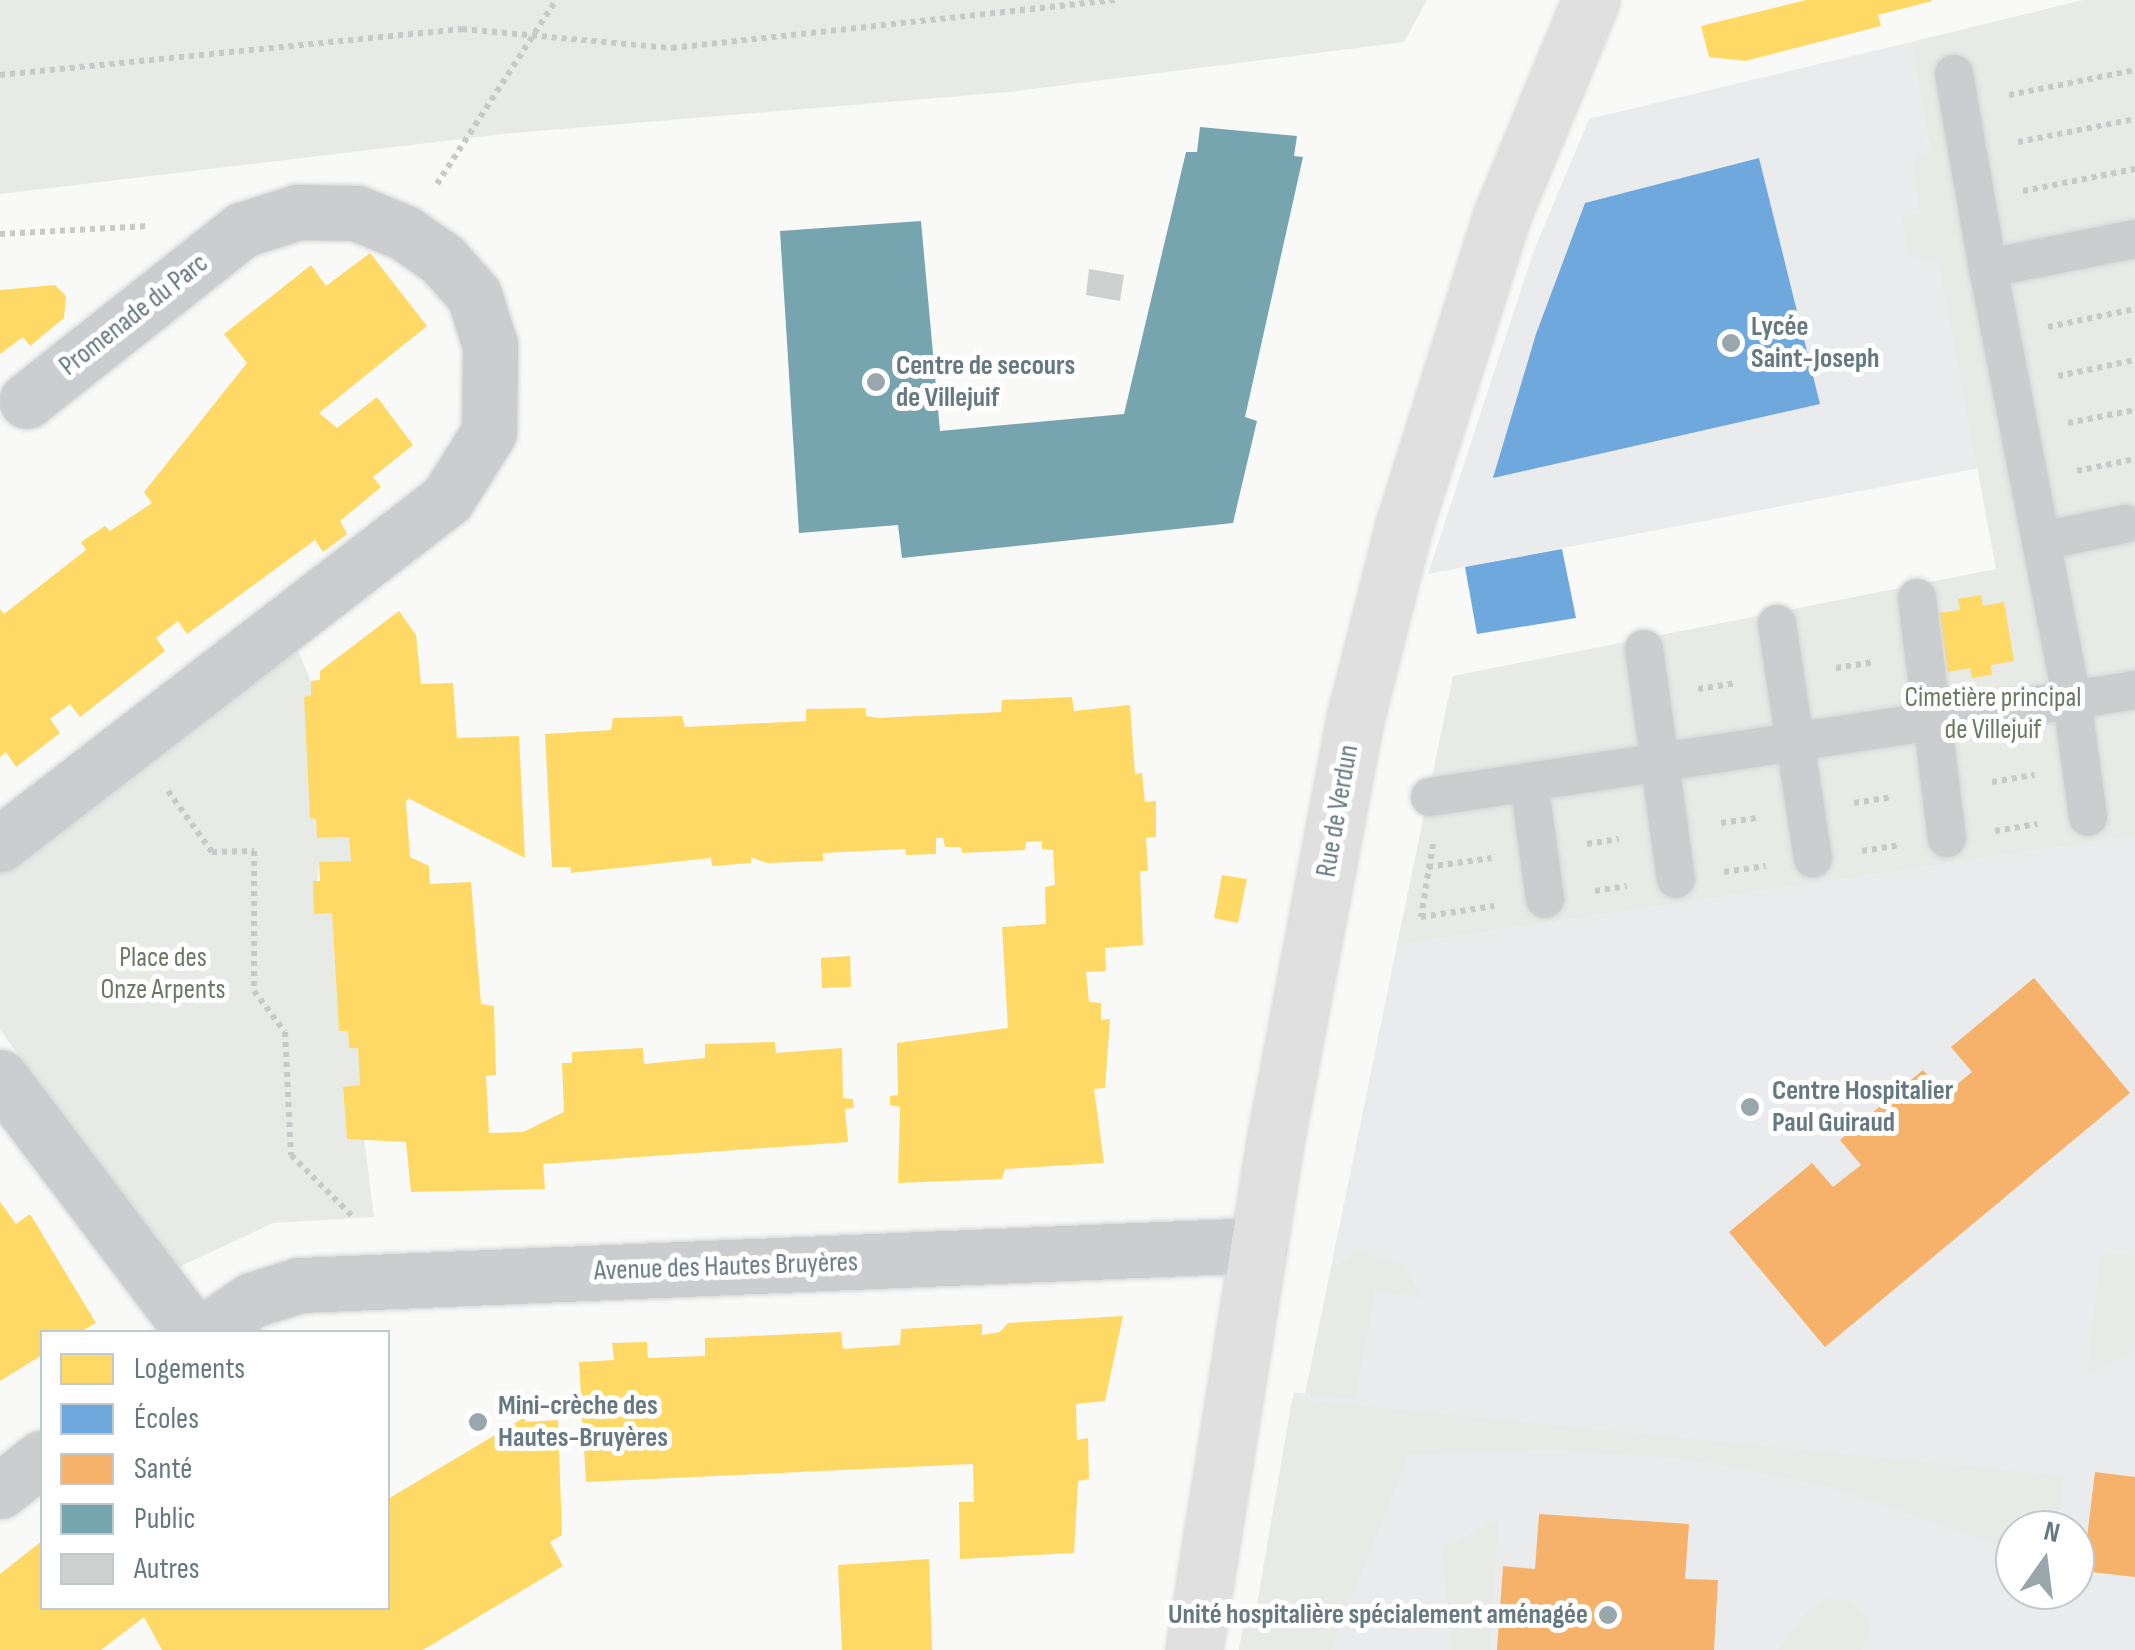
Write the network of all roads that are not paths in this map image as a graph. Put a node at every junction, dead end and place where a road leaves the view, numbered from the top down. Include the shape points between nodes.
1 (1591, 0) edge
2 (1956, 89) road end
3 (2135, 240) edge
4 (1988, 268) junction
5 (26, 401) dead end
6 (2125, 524) dead end
7 (2041, 541) junction
8 (1917, 598) dead end
9 (1778, 624) dead end
10 (1644, 649) dead end
11 (2135, 690) edge
12 (2072, 700) junction
13 (1932, 722) junction
14 (1796, 742) junction
15 (1659, 762) junction
16 (1529, 782) junction
17 (1430, 797) dead end
18 (2088, 816) dead end
19 (1946, 838) dead end
20 (0, 844) edge
21 (1813, 858) dead end
22 (1676, 879) dead end
23 (1544, 899) dead end
24 (0, 1077) edge
25 (1259, 1245) junction
26 (190, 1330) edge
27 (208, 1330) edge
28 (40, 1460) edge
29 (0, 1491) edge
30 (1194, 1650) edge

1 - 25 street, Rue de Verdun via 1502,215 1403,529 1356,716
2 - 4 lane
3 - 4 lane
4 - 7 lane
5 - 20 street, Promenade du Parc via 242,230 298,212 357,213 405,233 442,259 474,295 490,345 489,432 447,498
6 - 7 lane
7 - 12 lane
8 - 13 lane
9 - 14 lane
10 - 15 lane
11 - 12 lane
12 - 13 lane
12 - 18 lane
13 - 14 lane
13 - 19 lane
14 - 15 lane
14 - 21 lane
15 - 16 lane
15 - 22 lane
16 - 17 lane
16 - 23 lane
24 - 26 street
25 - 27 street, Avenue des Hautes Bruyères via 300,1285 252,1300
25 - 30 street, Rue de Verdun
28 - 29 street

